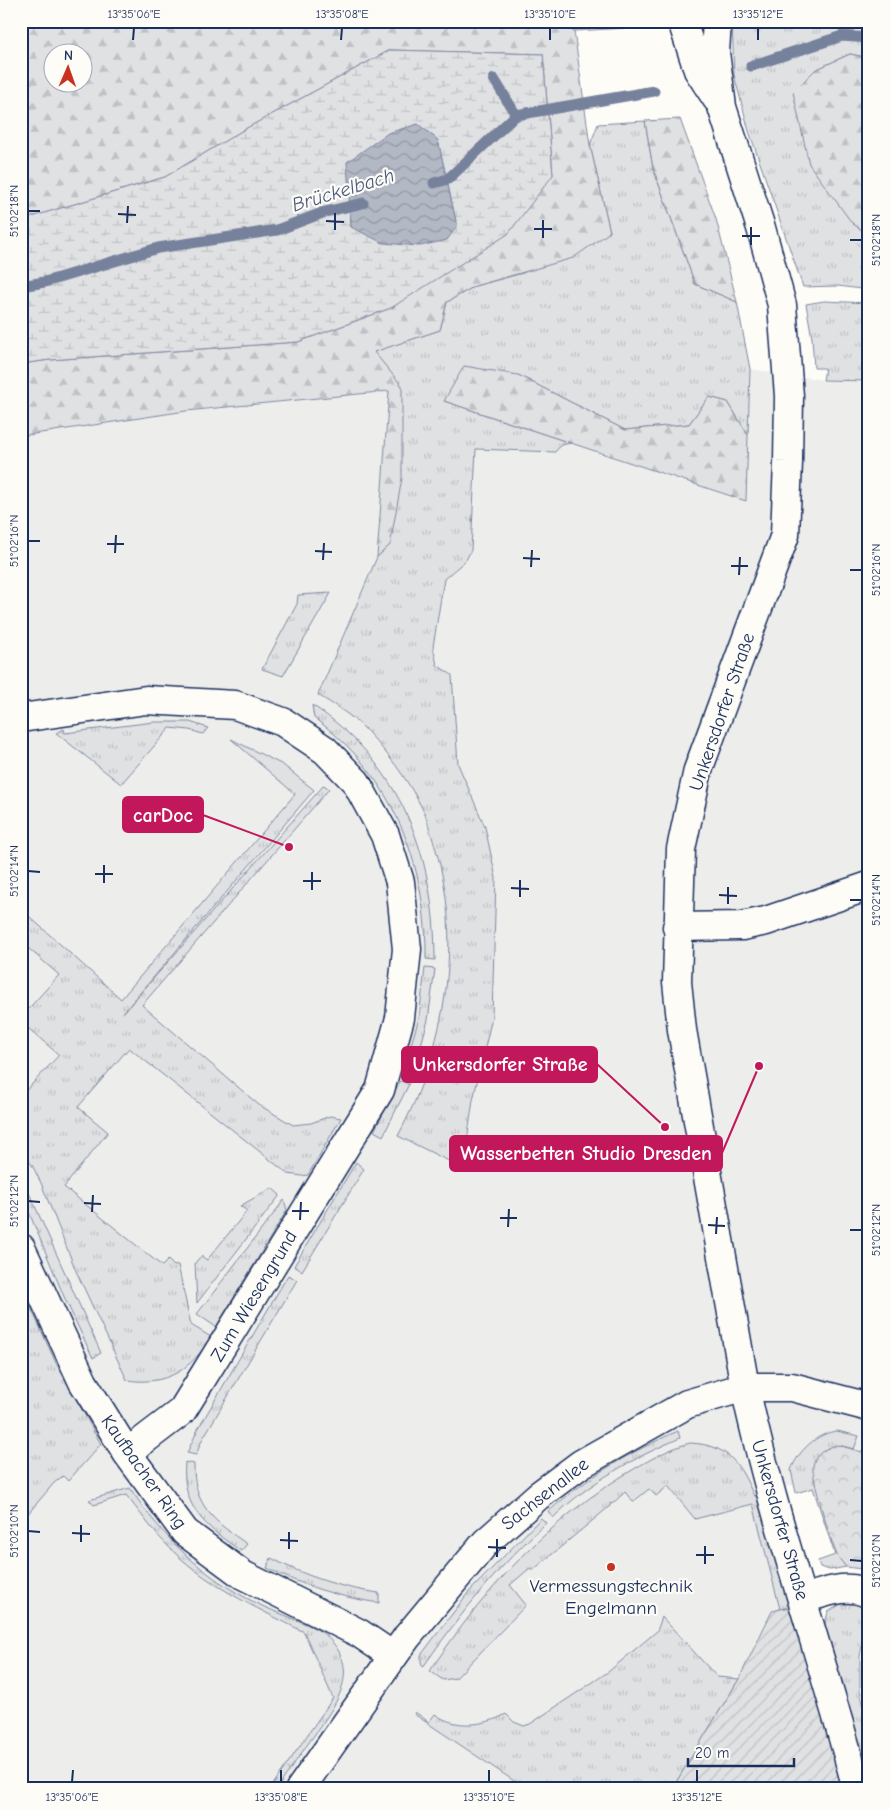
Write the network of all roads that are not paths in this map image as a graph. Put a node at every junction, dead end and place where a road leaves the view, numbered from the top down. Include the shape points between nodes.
1 (682, 21) edge
2 (717, 21) edge
3 (722, 107) junction
4 (21, 718) edge
5 (869, 886) edge
6 (677, 927) junction
7 (21, 1248) edge
8 (745, 1387) junction
9 (869, 1407) edge
10 (127, 1453) junction
11 (869, 1594) edge
12 (803, 1599) junction
13 (394, 1656) junction
14 (300, 1789) edge
15 (857, 1789) edge

1 - 3 street, Unkersdorfer Straße via 698,70
2 - 3 street, Unkersdorfer Straße via 715,52
3 - 6 street, Unkersdorfer Straße via 782,305 789,396 786,517 785,535 698,770 681,849
4 - 10 street, Zum Wiesengrund via 146,700 235,705 283,722 325,750 356,782 385,835 400,882 407,949 400,1018 380,1090 182,1412
5 - 6 street via 766,921 742,926
6 - 8 street, Unkersdorfer Straße via 677,982 682,1030
7 - 10 street, Kaufbacher Ring via 83,1382
8 - 9 street, Sachsenallee via 792,1387
8 - 12 street, Unkersdorfer Straße
8 - 13 street, Sachsenallee via 687,1404 581,1464 538,1496 486,1542 428,1609
10 - 13 street, Kaufbacher Ring via 185,1532 243,1575 359,1633
11 - 12 street via 856,1588
12 - 15 street, Unkersdorfer Straße
13 - 14 street, Sachsenallee

